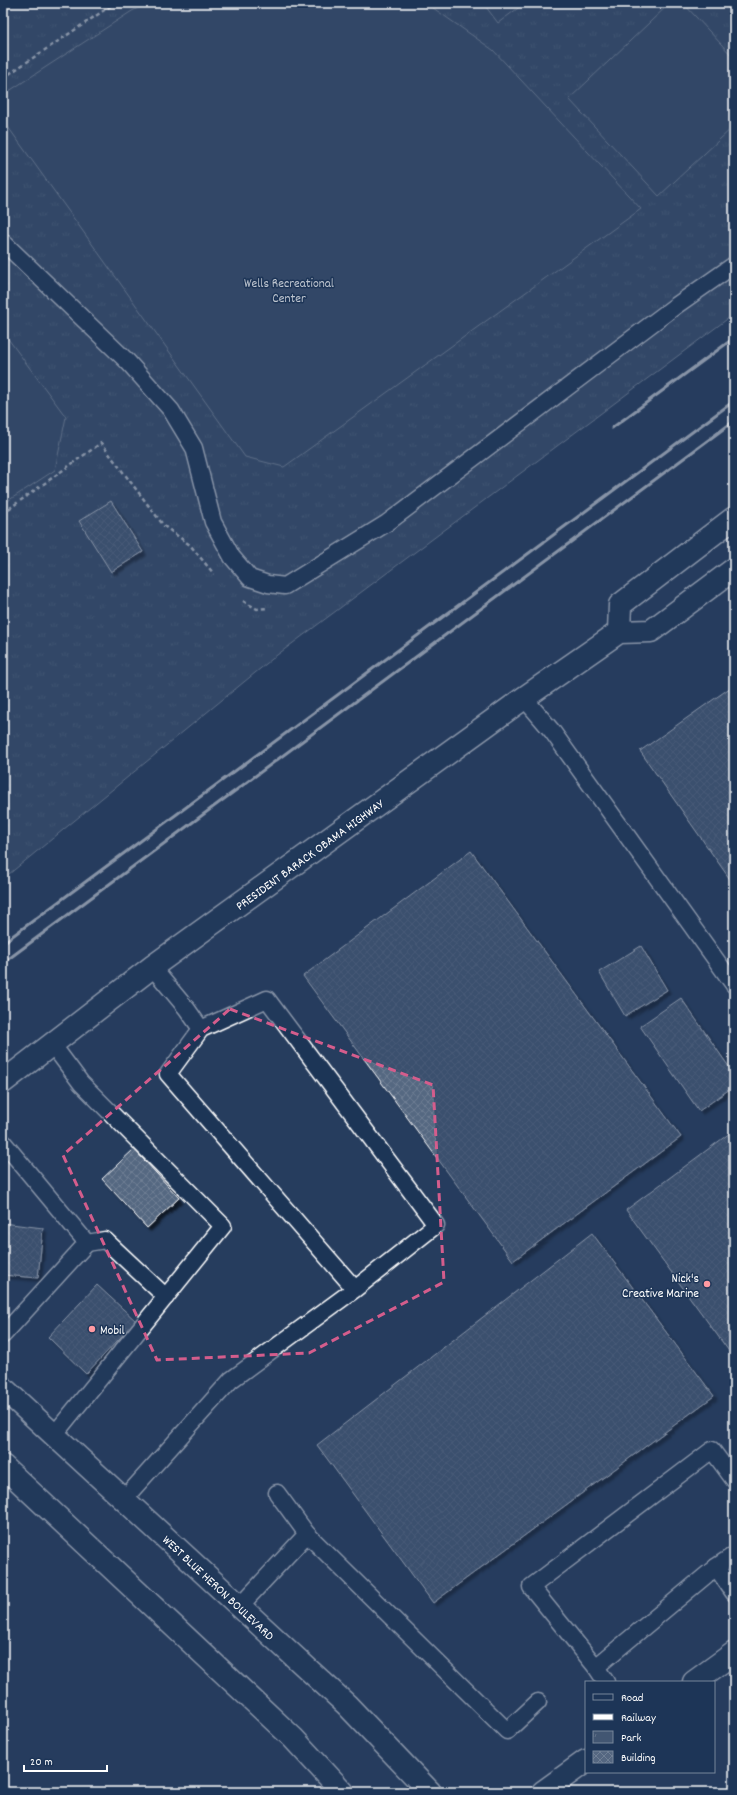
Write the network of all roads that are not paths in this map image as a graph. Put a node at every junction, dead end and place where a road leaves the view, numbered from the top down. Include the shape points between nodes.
1 (3, 242) edge
2 (734, 265) edge
3 (734, 518) edge
4 (734, 569) edge
5 (619, 632) junction
6 (524, 698) junction
7 (152, 967) junction
8 (734, 985) edge
9 (201, 1029) junction
10 (52, 1044) junction
11 (3, 1082) edge
12 (3, 1142) edge
13 (86, 1243) junction
14 (355, 1289) junction
15 (166, 1297) junction
16 (3, 1336) edge
17 (3, 1388) edge
18 (54, 1435) junction
19 (3, 1466) edge
20 (734, 1480) edge
21 (277, 1493) dead end
22 (124, 1500) junction
23 (307, 1534) junction
24 (734, 1555) edge
25 (716, 1567) junction
26 (734, 1593) edge
27 (240, 1606) junction
28 (734, 1653) edge
29 (596, 1667) junction
30 (605, 1681) edge
31 (695, 1681) edge
32 (538, 1702) dead end
33 (585, 1761) edge
34 (343, 1792) edge
35 (430, 1792) edge
36 (543, 1792) edge

1 - 2 lane via 128,362 171,410 194,448 213,522 232,557 250,578 284,586 387,523 674,307
3 - 5 main road via 620,605
4 - 5 main road via 651,631
5 - 6 main road, PRESIDENT BARACK OBAMA HIGHWAY
6 - 7 main road, PRESIDENT BARACK OBAMA HIGHWAY
6 - 8 lane via 552,731
7 - 9 lane
7 - 10 main road, PRESIDENT BARACK OBAMA HIGHWAY
9 - 14 lane via 168,1074
9 - 14 lane via 267,999 436,1225
10 - 11 main road, PRESIDENT BARACK OBAMA HIGHWAY
10 - 15 lane via 81,1083 223,1226
12 - 13 lane
13 - 15 lane via 105,1240
13 - 16 lane
14 - 22 lane via 231,1380
15 - 18 lane
17 - 18 main road, WEST BLUE HERON BOULEVARD
18 - 22 main road, WEST BLUE HERON BOULEVARD
19 - 34 main road via 293,1738
20 - 29 lane via 712,1450 531,1587
21 - 23 lane
22 - 27 main road, WEST BLUE HERON BOULEVARD
23 - 27 lane
23 - 32 lane via 507,1732
24 - 25 lane
25 - 26 lane
25 - 29 lane
27 - 35 main road, WEST BLUE HERON BOULEVARD via 347,1705
28 - 31 main road
29 - 30 lane
33 - 36 main road

